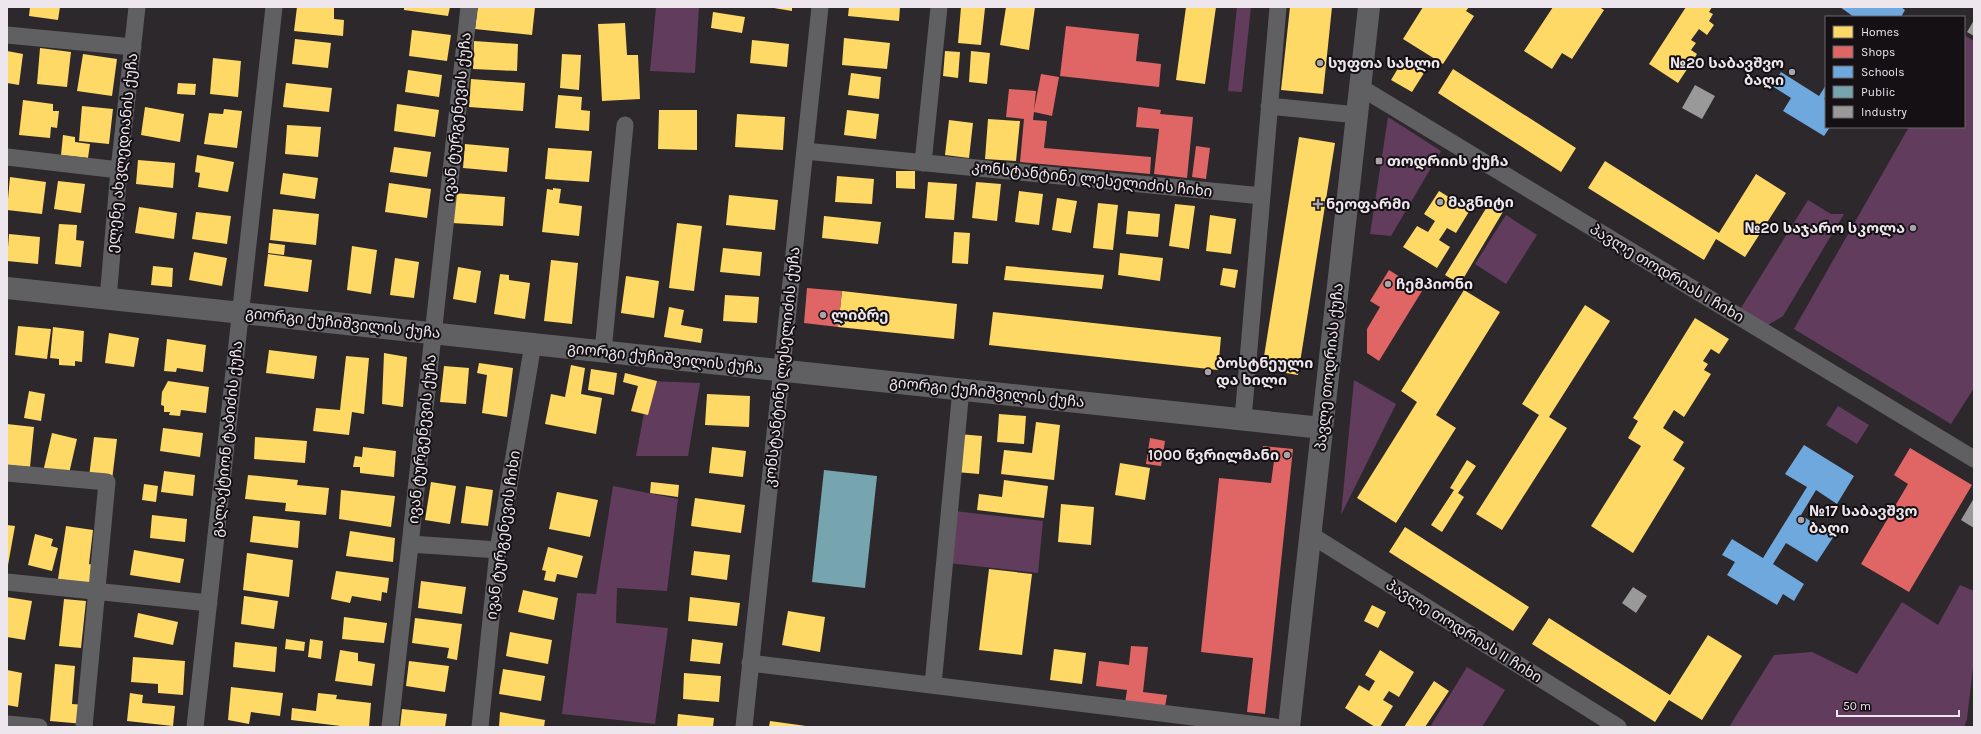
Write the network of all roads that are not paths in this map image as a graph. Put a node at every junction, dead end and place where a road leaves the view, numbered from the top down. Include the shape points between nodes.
1 (137, 7) edge
2 (274, 7) edge
3 (469, 7) edge
4 (820, 7) edge
5 (939, 7) edge
6 (1278, 7) edge
7 (1369, 7) edge
8 (7, 35) edge
9 (133, 47) junction
10 (1360, 86) junction
11 (1269, 106) junction
12 (1357, 115) junction
13 (625, 125) dead end
14 (805, 151) junction
15 (7, 157) edge
16 (923, 163) junction
17 (119, 170) junction
18 (1262, 196) junction
19 (7, 288) edge
20 (108, 298) junction
21 (241, 312) junction
22 (434, 333) junction
23 (533, 344) junction
24 (603, 351) junction
25 (782, 370) junction
26 (961, 389) junction
27 (1243, 419) junction
28 (1322, 428) junction
29 (1974, 459) edge
30 (7, 473) edge
31 (1310, 535) junction
32 (410, 544) junction
33 (498, 550) junction
34 (7, 582) edge
35 (97, 592) junction
36 (209, 603) junction
37 (750, 663) junction
38 (933, 685) junction
39 (1202, 723) edge
40 (7, 724) edge
41 (39, 727) edge
42 (84, 727) edge
43 (195, 727) edge
44 (390, 727) edge
45 (480, 727) edge
46 (744, 727) edge
47 (1274, 727) edge
48 (1289, 727) edge
49 (1618, 727) edge

1 - 9 street, ელენე ახვლედიანის ქუჩა
2 - 21 street, გალაქტიონ ტაბიძის ქუჩა
3 - 22 street, ივან ტურგენევის ქუჩა
4 - 14 street, კონსტანტინე ლესელიძის ქუჩა
5 - 16 street
6 - 11 street
7 - 10 street, პავლე თოდრიას ქუჩა
8 - 9 street
9 - 17 street, ელენე ახვლედიანის ქუჩა
10 - 12 street, პავლე თოდრიას ქუჩა
10 - 29 street, პავლე თოდრიას I ჩიხი
11 - 12 street
11 - 18 street
12 - 28 street, პავლე თოდრიას ქუჩა
13 - 24 street
14 - 16 street, კონსტანტინე ლესელიძის ჩიხი
14 - 25 street, კონსტანტინე ლესელიძის ქუჩა
15 - 17 street
16 - 18 street, კონსტანტინე ლესელიძის ჩიხი
17 - 20 street, ელენე ახვლედიანის ქუჩა
18 - 27 street
19 - 20 street, გიორგი ქუჩიშვილის ქუჩა
20 - 21 street, გიორგი ქუჩიშვილის ქუჩა
21 - 22 street, გიორგი ქუჩიშვილის ქუჩა
21 - 36 street, გალაქტიონ ტაბიძის ქუჩა
22 - 23 street, გიორგი ქუჩიშვილის ქუჩა
22 - 32 street, ივან ტურგენევის ქუჩა
23 - 24 street, გიორგი ქუჩიშვილის ქუჩა
23 - 33 street, ივან ტურგენევის ჩიხი
24 - 25 street, გიორგი ქუჩიშვილის ქუჩა
25 - 26 street, გიორგი ქუჩიშვილის ქუჩა
25 - 37 street, კონსტანტინე ლესელიძის ქუჩა
26 - 27 street, გიორგი ქუჩიშვილის ქუჩა
26 - 38 street
27 - 28 street, გიორგი ქუჩიშვილის ქუჩა
28 - 31 street, პავლე თოდრიას ქუჩა
30 - 35 street via 107,482
31 - 48 street, პავლე თოდრიას ქუჩა
31 - 49 street, პავლე თოდრიას II ჩიხი
32 - 33 street
32 - 44 street, ივან ტურგენევის ქუჩა
33 - 45 street, ივან ტურგენევის ჩიხი
34 - 35 street
35 - 36 street
35 - 42 street
36 - 43 street, გალაქტიონ ტაბიძის ქუჩა
37 - 38 street
37 - 46 street, კონსტანტინე ლესელიძის ქუჩა
38 - 39 street
39 - 47 street
40 - 41 street

